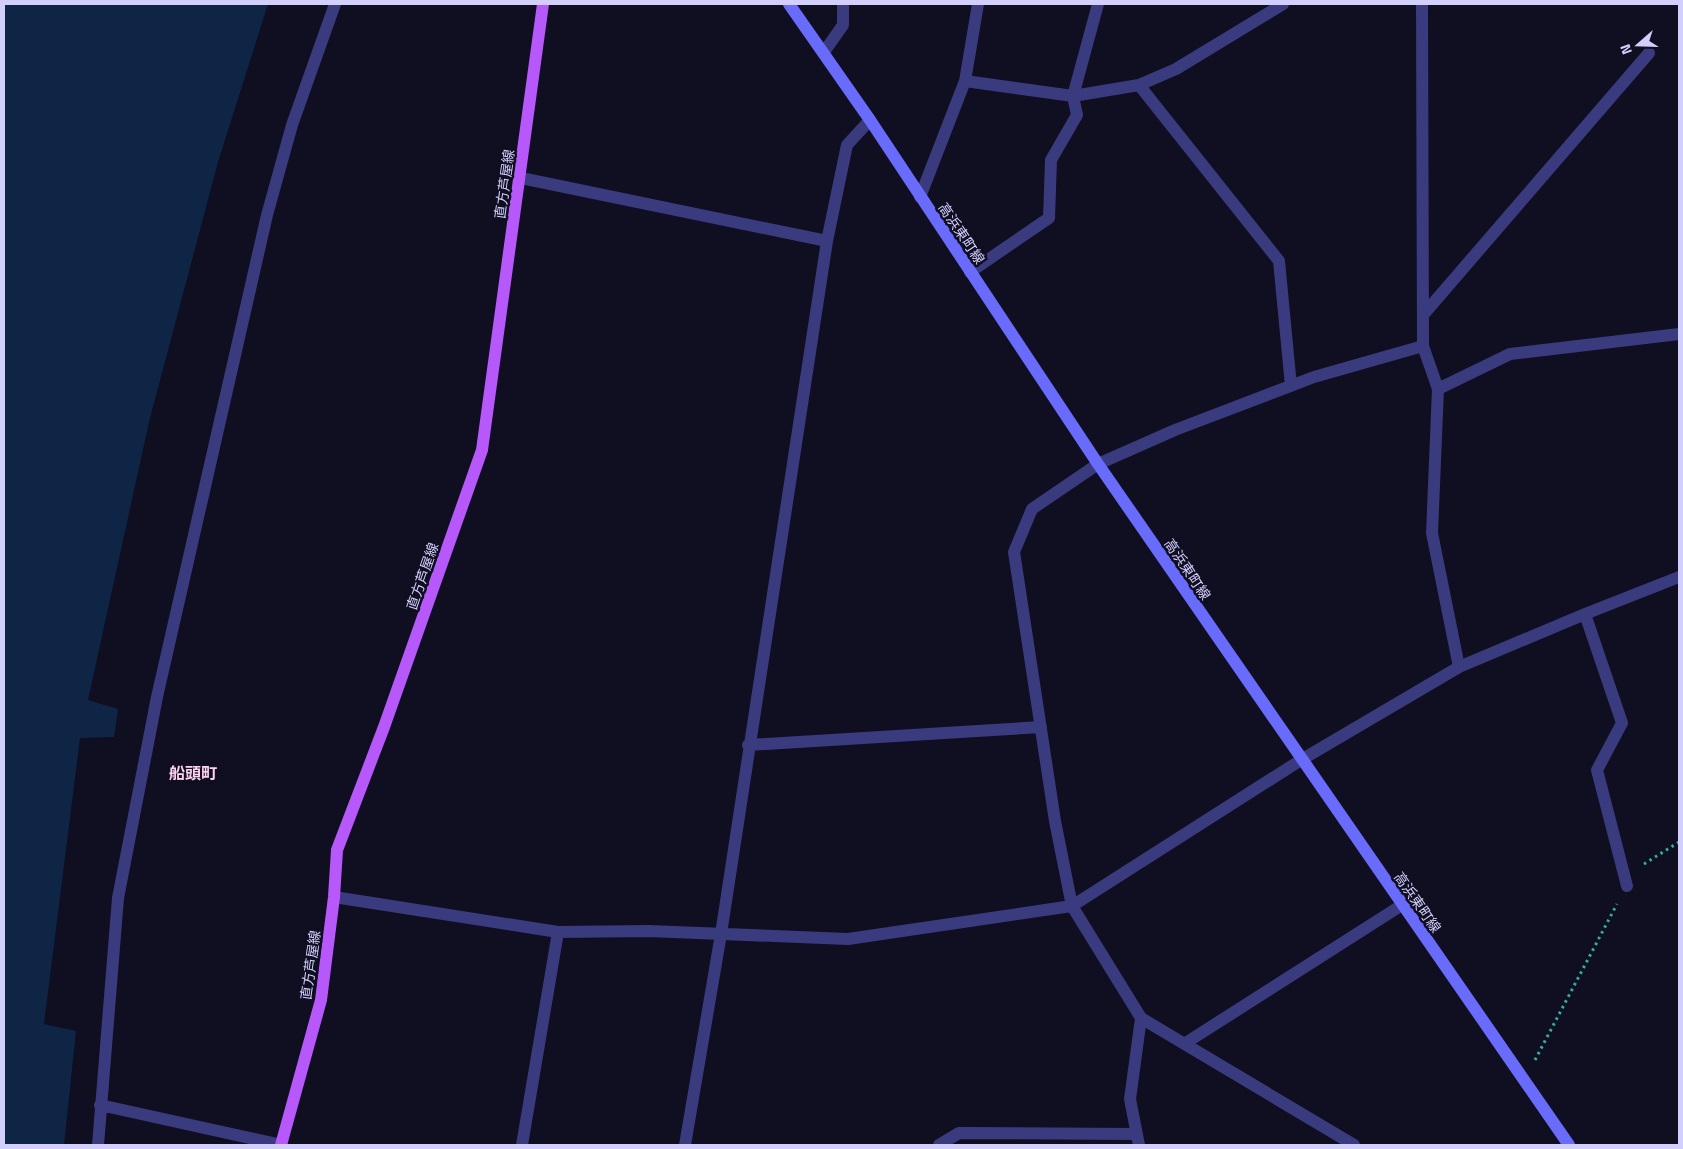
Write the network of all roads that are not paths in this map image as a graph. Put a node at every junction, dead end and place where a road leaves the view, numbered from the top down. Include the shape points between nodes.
1 (335, 4) edge
2 (543, 4) edge
3 (789, 4) edge
4 (843, 4) edge
5 (978, 4) edge
6 (1098, 4) edge
7 (1283, 4) edge
8 (1422, 4) edge
9 (824, 52) junction
10 (1649, 53) dead end
11 (965, 81) junction
12 (1139, 85) junction
13 (1073, 96) junction
14 (870, 120) junction
15 (520, 178) junction
16 (920, 197) junction
17 (827, 240) junction
18 (970, 272) junction
19 (1423, 315) junction
20 (1679, 334) edge
21 (1423, 346) junction
22 (1291, 386) junction
23 (1438, 389) junction
24 (1098, 464) junction
25 (1679, 577) edge
26 (1585, 614) junction
27 (1459, 667) junction
28 (1041, 727) junction
29 (748, 745) junction
30 (1301, 760) junction
31 (1627, 886) road end
32 (334, 897) junction
33 (1402, 905) junction
34 (1072, 906) junction
35 (558, 932) junction
36 (721, 934) junction
37 (1141, 1018) junction
38 (1184, 1044) junction
39 (100, 1105) junction
40 (1138, 1140) edge
41 (98, 1145) edge
42 (281, 1145) edge
43 (522, 1145) edge
44 (685, 1145) edge
45 (939, 1145) edge
46 (1354, 1145) edge
47 (1570, 1145) edge

1 - 39 street via 292,125 267,215 157,697 118,898
2 - 15 main road, 直方芦屋線
3 - 9 main road, 高浜東町線
4 - 9 street via 842,25
5 - 11 street
6 - 13 street
7 - 12 street via 1176,69
8 - 19 street
9 - 14 main road, 高浜東町線
10 - 19 street
11 - 13 street
11 - 16 street
12 - 13 street
12 - 22 street via 1279,261
13 - 18 street via 1076,115 1051,160 1049,218
14 - 16 main road, 高浜東町線
14 - 17 street via 846,145
15 - 17 street
15 - 32 main road, 直方芦屋線 via 482,450 337,850
16 - 18 main road, 高浜東町線
17 - 29 street
18 - 24 main road, 高浜東町線
19 - 21 street
20 - 23 street via 1510,354
21 - 22 street
21 - 23 street
22 - 24 street via 1175,430
23 - 27 street via 1432,534
24 - 28 street via 1032,509 1014,552
24 - 30 main road, 高浜東町線
25 - 26 street
26 - 27 street
26 - 31 street via 1622,723 1597,770
27 - 30 street
28 - 29 street
28 - 34 street
29 - 36 street
30 - 33 main road, 高浜東町線
30 - 34 street
32 - 35 street
32 - 42 main road, 直方芦屋線 via 321,1000
33 - 38 street
33 - 47 main road, 高浜東町線
34 - 36 street via 848,939
34 - 37 street
35 - 36 street
35 - 43 street
36 - 44 street
37 - 38 street
37 - 40 street via 1130,1099
38 - 46 street
39 - 41 street
39 - 42 street
40 - 45 street via 959,1133

